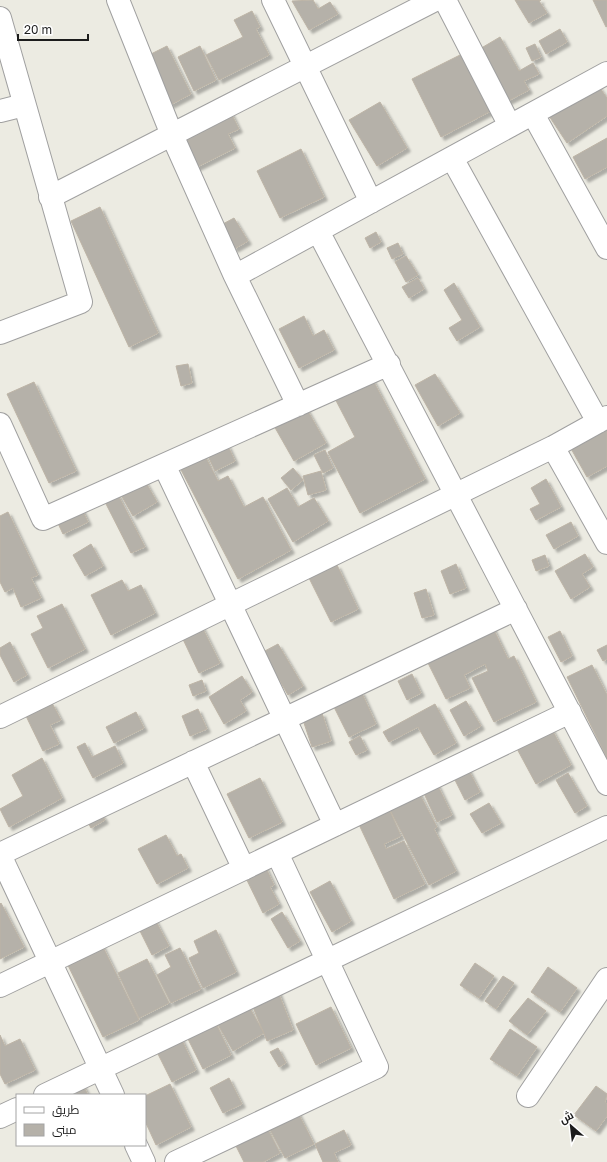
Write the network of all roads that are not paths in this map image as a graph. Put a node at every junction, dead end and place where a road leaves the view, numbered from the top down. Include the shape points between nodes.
1 (118, 0) edge
2 (273, 0) edge
3 (435, 0) edge
4 (445, 0) edge
5 (0, 18) edge
6 (304, 67) junction
7 (607, 73) edge
8 (24, 105) junction
9 (0, 111) edge
10 (533, 114) junction
11 (510, 126) junction
12 (172, 135) junction
13 (452, 158) junction
14 (50, 197) junction
15 (371, 202) junction
16 (318, 231) junction
17 (607, 248) edge
18 (235, 276) junction
19 (0, 333) edge
20 (389, 364) junction
21 (298, 405) junction
22 (602, 420) edge
23 (0, 424) edge
24 (553, 446) junction
25 (164, 465) junction
26 (456, 494) junction
27 (607, 543) edge
28 (230, 605) junction
29 (516, 609) junction
30 (570, 712) junction
31 (0, 717) edge
32 (286, 718) junction
33 (193, 762) junction
34 (607, 784) edge
35 (336, 825) junction
36 (607, 827) edge
37 (277, 853) junction
38 (0, 855) edge
39 (244, 869) junction
40 (326, 960) junction
41 (50, 962) junction
42 (607, 979) edge
43 (0, 986) edge
44 (100, 1068) junction
45 (47, 1094) edge
46 (113, 1094) edge
47 (528, 1096) dead end
48 (16, 1109) edge
49 (0, 1117) edge
50 (136, 1146) edge
51 (144, 1162) edge
52 (176, 1162) edge

1 - 12 street
2 - 6 street
3 - 6 street
4 - 11 street
5 - 8 street
6 - 12 street
6 - 15 street
7 - 10 street
8 - 9 street
8 - 14 street
10 - 11 street
10 - 17 street
11 - 13 street
12 - 14 street
12 - 18 street
13 - 15 street
13 - 22 street
14 - 19 street via 81,302
15 - 16 street
16 - 18 street
16 - 20 street
18 - 21 street
20 - 21 street
20 - 26 street
21 - 25 street
22 - 24 street
23 - 25 street via 43,519
24 - 26 street
24 - 27 street
25 - 28 street
26 - 28 street
26 - 29 street
28 - 31 street
28 - 32 street
29 - 30 street
29 - 32 street
30 - 34 street
30 - 35 street
32 - 33 street
32 - 35 street
33 - 38 street
33 - 39 street
35 - 37 street
36 - 40 street
37 - 39 street
37 - 40 street
38 - 41 street
39 - 41 street
40 - 44 street
40 - 52 street via 377,1067
41 - 43 street
41 - 44 street
42 - 47 street
44 - 45 street
44 - 46 street
48 - 49 street
50 - 51 street

